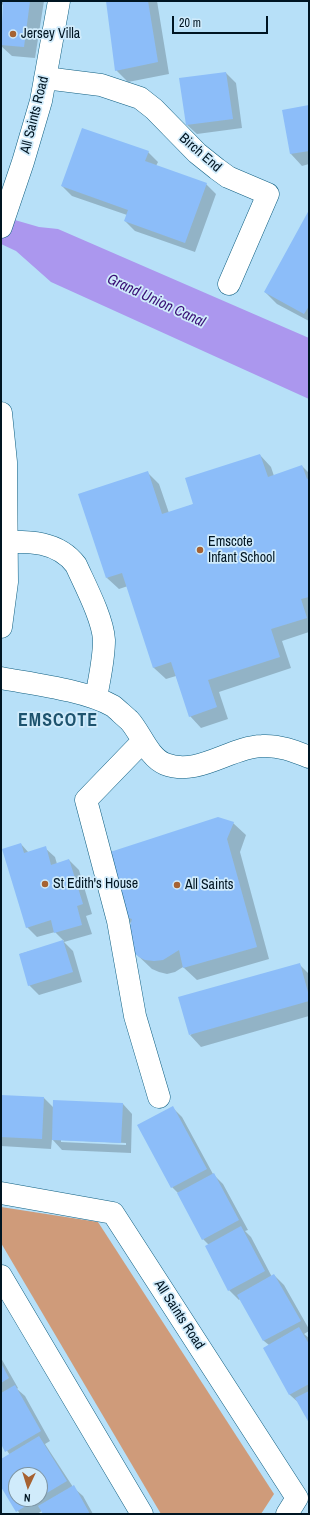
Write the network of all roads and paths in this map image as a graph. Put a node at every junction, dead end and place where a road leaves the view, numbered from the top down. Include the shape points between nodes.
1 (59, 1) edge
2 (45, 78) junction
3 (1, 227) edge
4 (229, 284) dead end
5 (1, 413) edge
6 (4, 542) edge
7 (1, 627) edge
8 (1, 678) edge
9 (96, 698) junction
10 (143, 741) junction
11 (309, 757) edge
12 (159, 1097) dead end
13 (1, 1193) edge
14 (1, 1276) edge
15 (142, 1514) edge
16 (287, 1514) edge

1 - 2 street, All Saints Road
2 - 3 street, All Saints Road via 35,123
2 - 4 street, Birch End via 101,85 140,98 217,169 228,177 268,194
5 - 6 street via 6,462
6 - 7 street via 7,582
6 - 9 street via 52,546 76,565 102,626 103,655
8 - 9 street
9 - 10 street via 113,707 130,721
10 - 11 street via 154,756 165,764 182,767 263,746 289,749
10 - 12 street via 86,800 118,921 135,1016
13 - 16 street, All Saints Road via 113,1213 297,1498
14 - 15 street

